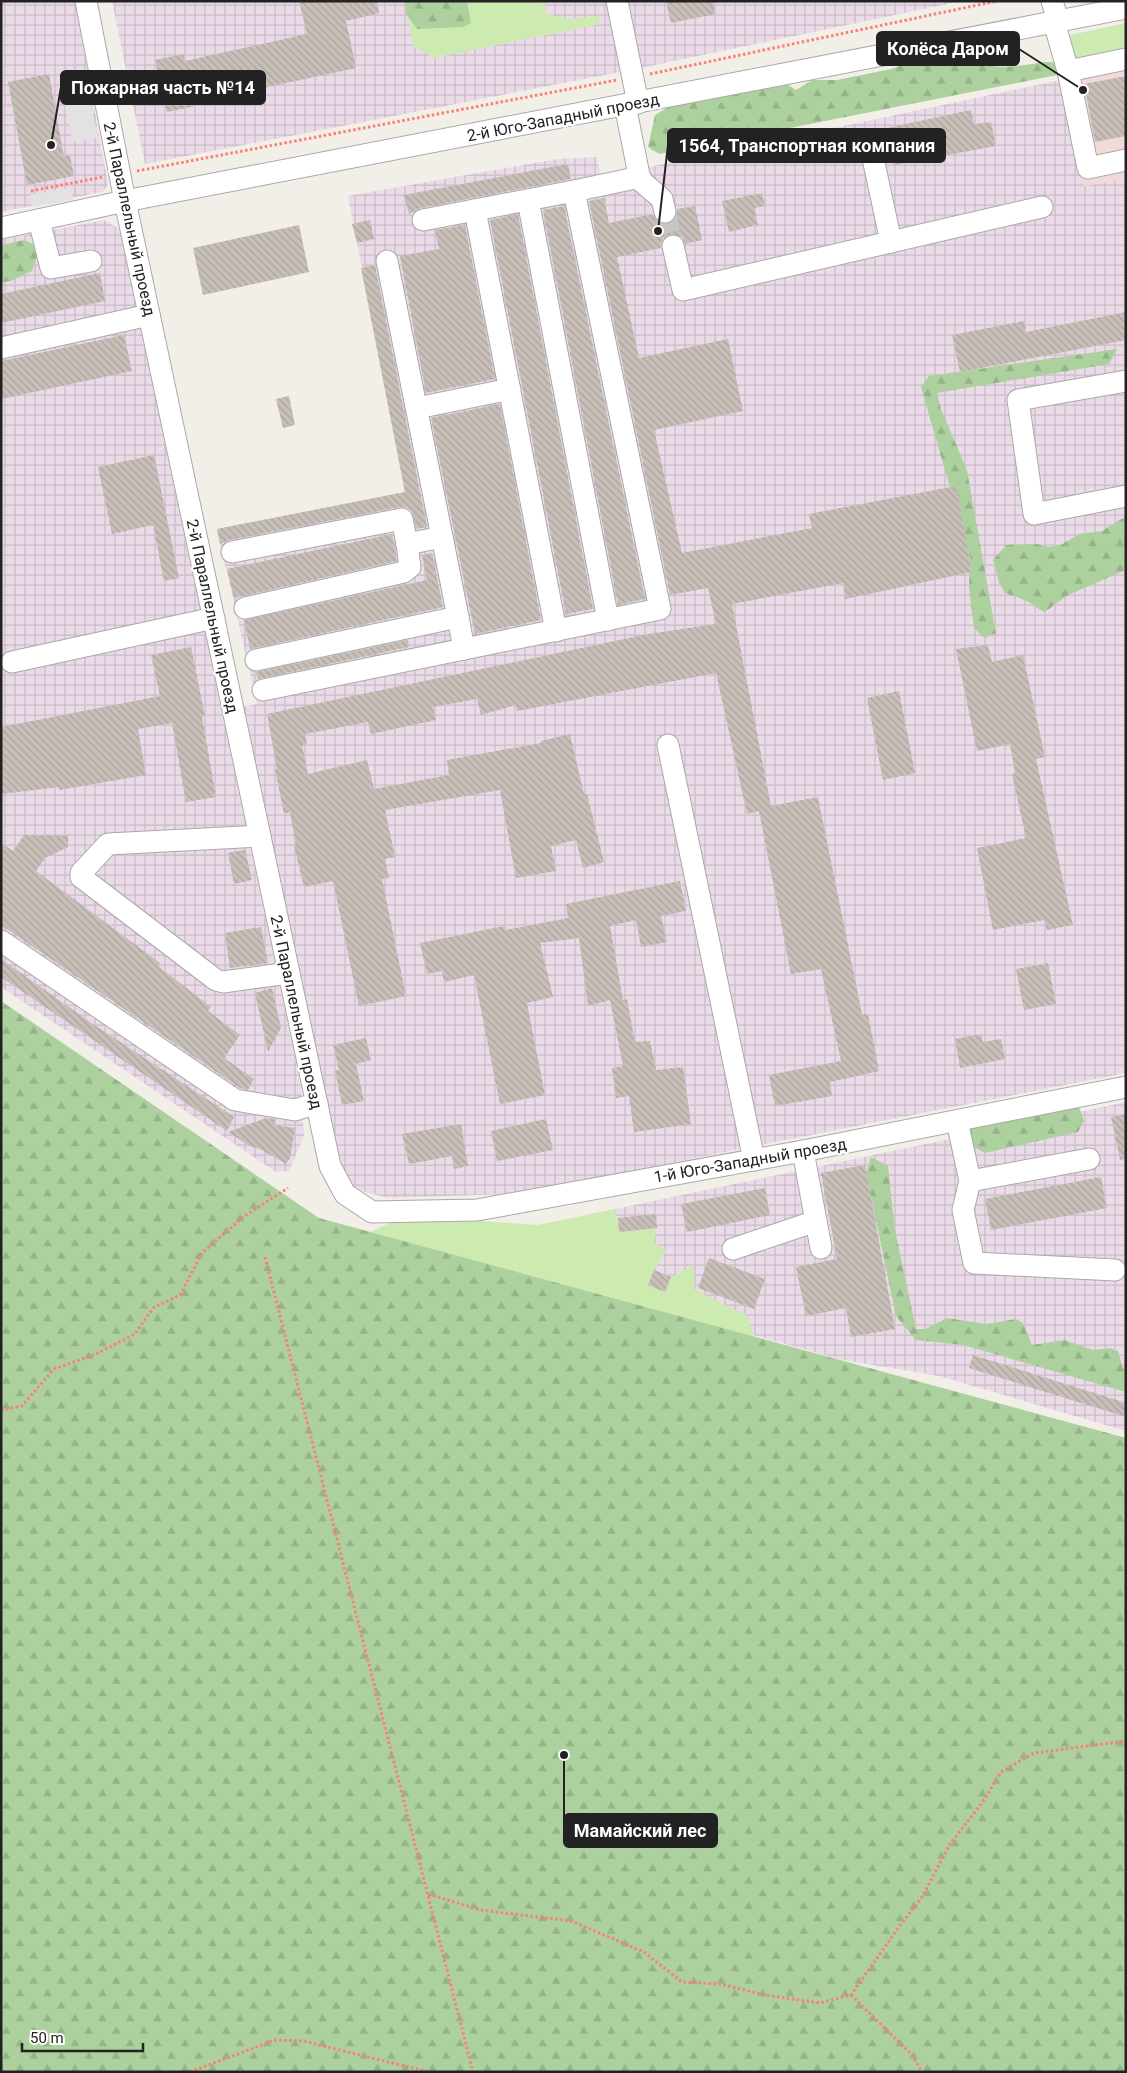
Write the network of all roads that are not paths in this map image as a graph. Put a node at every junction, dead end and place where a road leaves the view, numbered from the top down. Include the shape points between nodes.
1 (86, 1) edge
2 (617, 1) edge
3 (1126, 8) edge
4 (1054, 15) edge
5 (1126, 59) edge
6 (1068, 71) junction
7 (632, 104) junction
8 (871, 149) dead end
9 (1126, 160) edge
10 (640, 177) junction
11 (574, 191) junction
12 (528, 200) junction
13 (125, 201) junction
14 (1042, 207) dead end
15 (475, 210) junction
16 (665, 212) tunnel mouth
17 (39, 220) junction
18 (423, 220) dead end
19 (1, 228) edge
20 (891, 242) junction
21 (673, 246) tunnel mouth
22 (387, 260) dead end
23 (91, 261) dead end
24 (149, 315) junction
25 (1, 348) edge
26 (1126, 381) edge
27 (510, 390) junction
28 (416, 408) junction
29 (1126, 496) edge
30 (442, 537) junction
31 (407, 544) junction
32 (232, 552) dead end
33 (246, 608) dead end
34 (458, 617) junction
35 (214, 618) junction
36 (608, 620) junction
37 (556, 631) junction
38 (464, 649) junction
39 (256, 660) dead end
40 (12, 662) dead end
41 (263, 690) dead end
42 (668, 746) dead end
43 (260, 836) junction
44 (1, 941) edge
45 (289, 973) junction
46 (1126, 1087) edge
47 (317, 1103) junction
48 (957, 1121) junction
49 (803, 1151) junction
50 (1089, 1159) dead end
51 (754, 1160) junction
52 (970, 1180) junction
53 (372, 1212) joint
54 (816, 1221) junction
55 (821, 1248) dead end
56 (733, 1249) dead end
57 (1115, 1270) dead end

1 - 13 street, 2-й Параллельный проезд
2 - 7 street via 632,78
3 - 4 street, 2-й Юго-Западный проезд
4 - 6 street
4 - 7 street, 2-й Юго-Западный проезд
5 - 6 street
6 - 9 street via 1088,168
7 - 10 street
7 - 13 street, 2-й Юго-Западный проезд
8 - 20 street
10 - 11 street
10 - 16 street via 662,199
11 - 12 street
11 - 36 street via 660,609
12 - 15 street
12 - 36 street
13 - 17 street, 2-й Юго-Западный проезд
13 - 24 street, 2-й Параллельный проезд
14 - 20 street
15 - 18 street
15 - 27 street
17 - 19 street, 2-й Юго-Западный проезд
17 - 23 street via 51,268
20 - 21 street via 683,290
22 - 28 street
24 - 25 street
24 - 35 street, 2-й Параллельный проезд
26 - 29 street via 1018,400 1034,514
27 - 28 street
27 - 37 street
28 - 30 street
30 - 31 street
30 - 34 street
31 - 32 street via 402,519
31 - 33 street via 410,567 404,572
34 - 38 street
34 - 39 street
35 - 40 street
35 - 43 street, 2-й Параллельный проезд
36 - 37 street
37 - 38 street
38 - 41 street
42 - 51 street
43 - 45 street, 2-й Параллельный проезд
43 - 45 street via 108,844 81,873 81,877 216,980 223,982
44 - 47 street via 235,1100 295,1110
45 - 47 street, 2-й Параллельный проезд
46 - 48 street, 1-й Юго-Западный проезд
47 - 53 street, 2-й Параллельный проезд via 330,1166 345,1194
48 - 49 street, 1-й Юго-Западный проезд
48 - 52 street
49 - 51 street, 1-й Юго-Западный проезд
49 - 54 street
50 - 52 street
51 - 53 street, 1-й Юго-Западный проезд via 477,1210
52 - 57 street via 963,1210 974,1263
54 - 55 street
54 - 56 street

